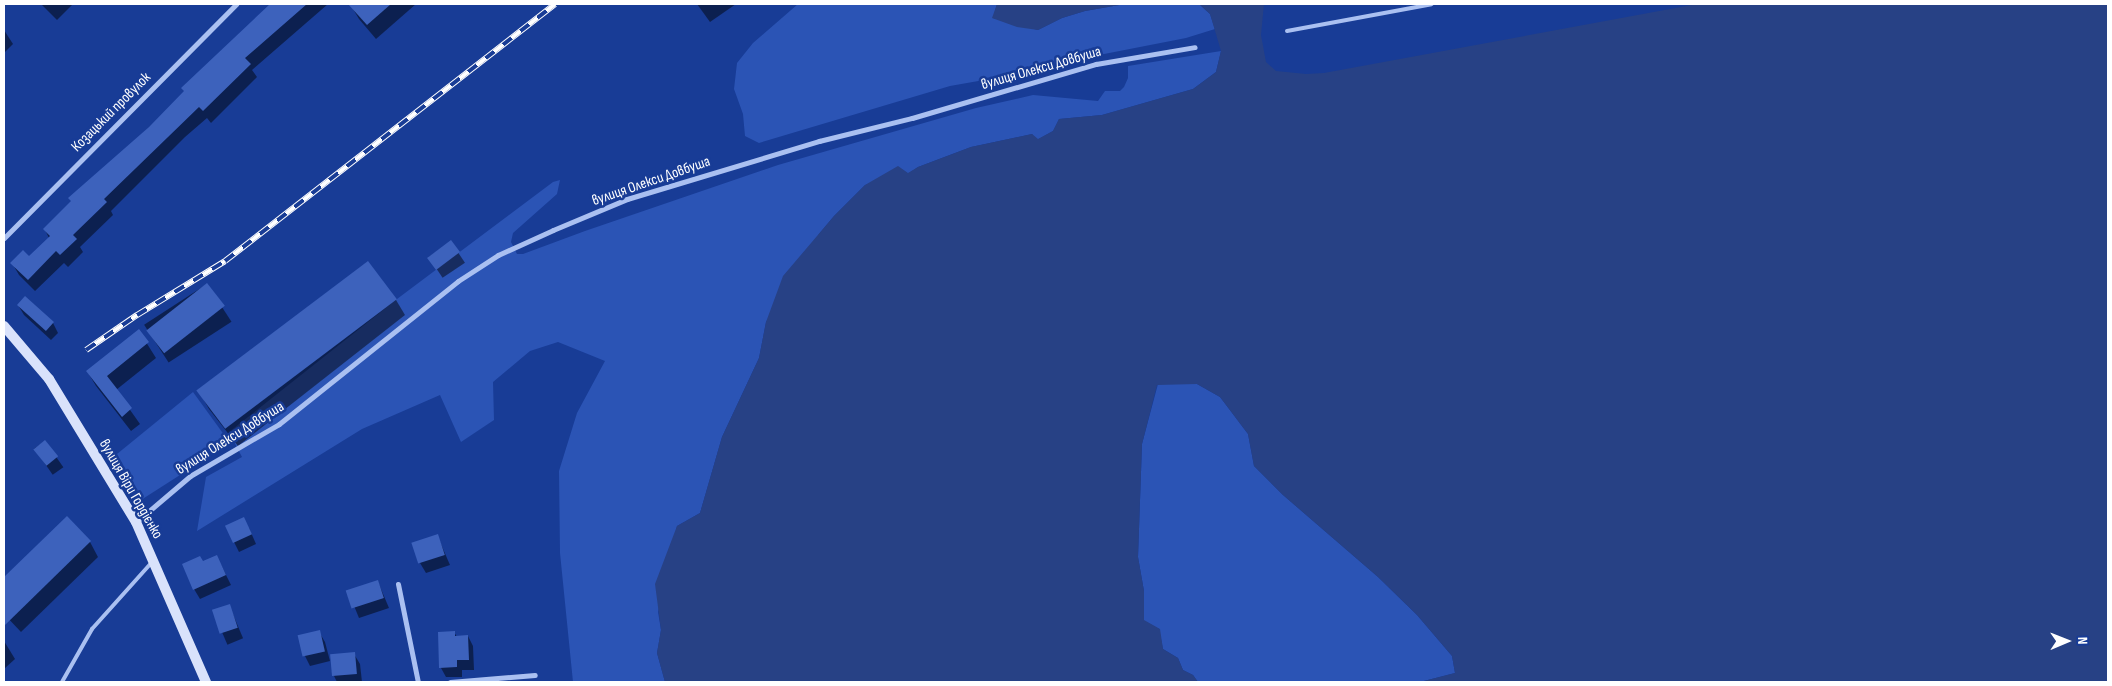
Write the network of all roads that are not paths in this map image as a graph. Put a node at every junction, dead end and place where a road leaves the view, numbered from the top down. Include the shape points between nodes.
1 (236, 4) edge
2 (1432, 4) edge
3 (1286, 31) dead end
4 (1195, 47) dead end
5 (4, 238) edge
6 (4, 326) edge
7 (136, 522) junction
8 (153, 560) junction
9 (398, 584) dead end
10 (535, 675) dead end
11 (62, 682) edge
12 (206, 682) edge
13 (418, 682) edge
14 (450, 682) edge

1 - 5 street, Козацький провулок
2 - 3 lane
4 - 7 street, вулиця Олекси Довбуша via 1096,64 912,118 819,141 627,199 553,230 498,255 458,281 279,424 190,476
6 - 7 street, вулиця Віри Гордієнко via 49,379
7 - 8 street, вулиця Віри Гордієнко
8 - 11 lane via 92,629
8 - 12 street, вулиця Віри Гордієнко
9 - 13 street
10 - 14 street

